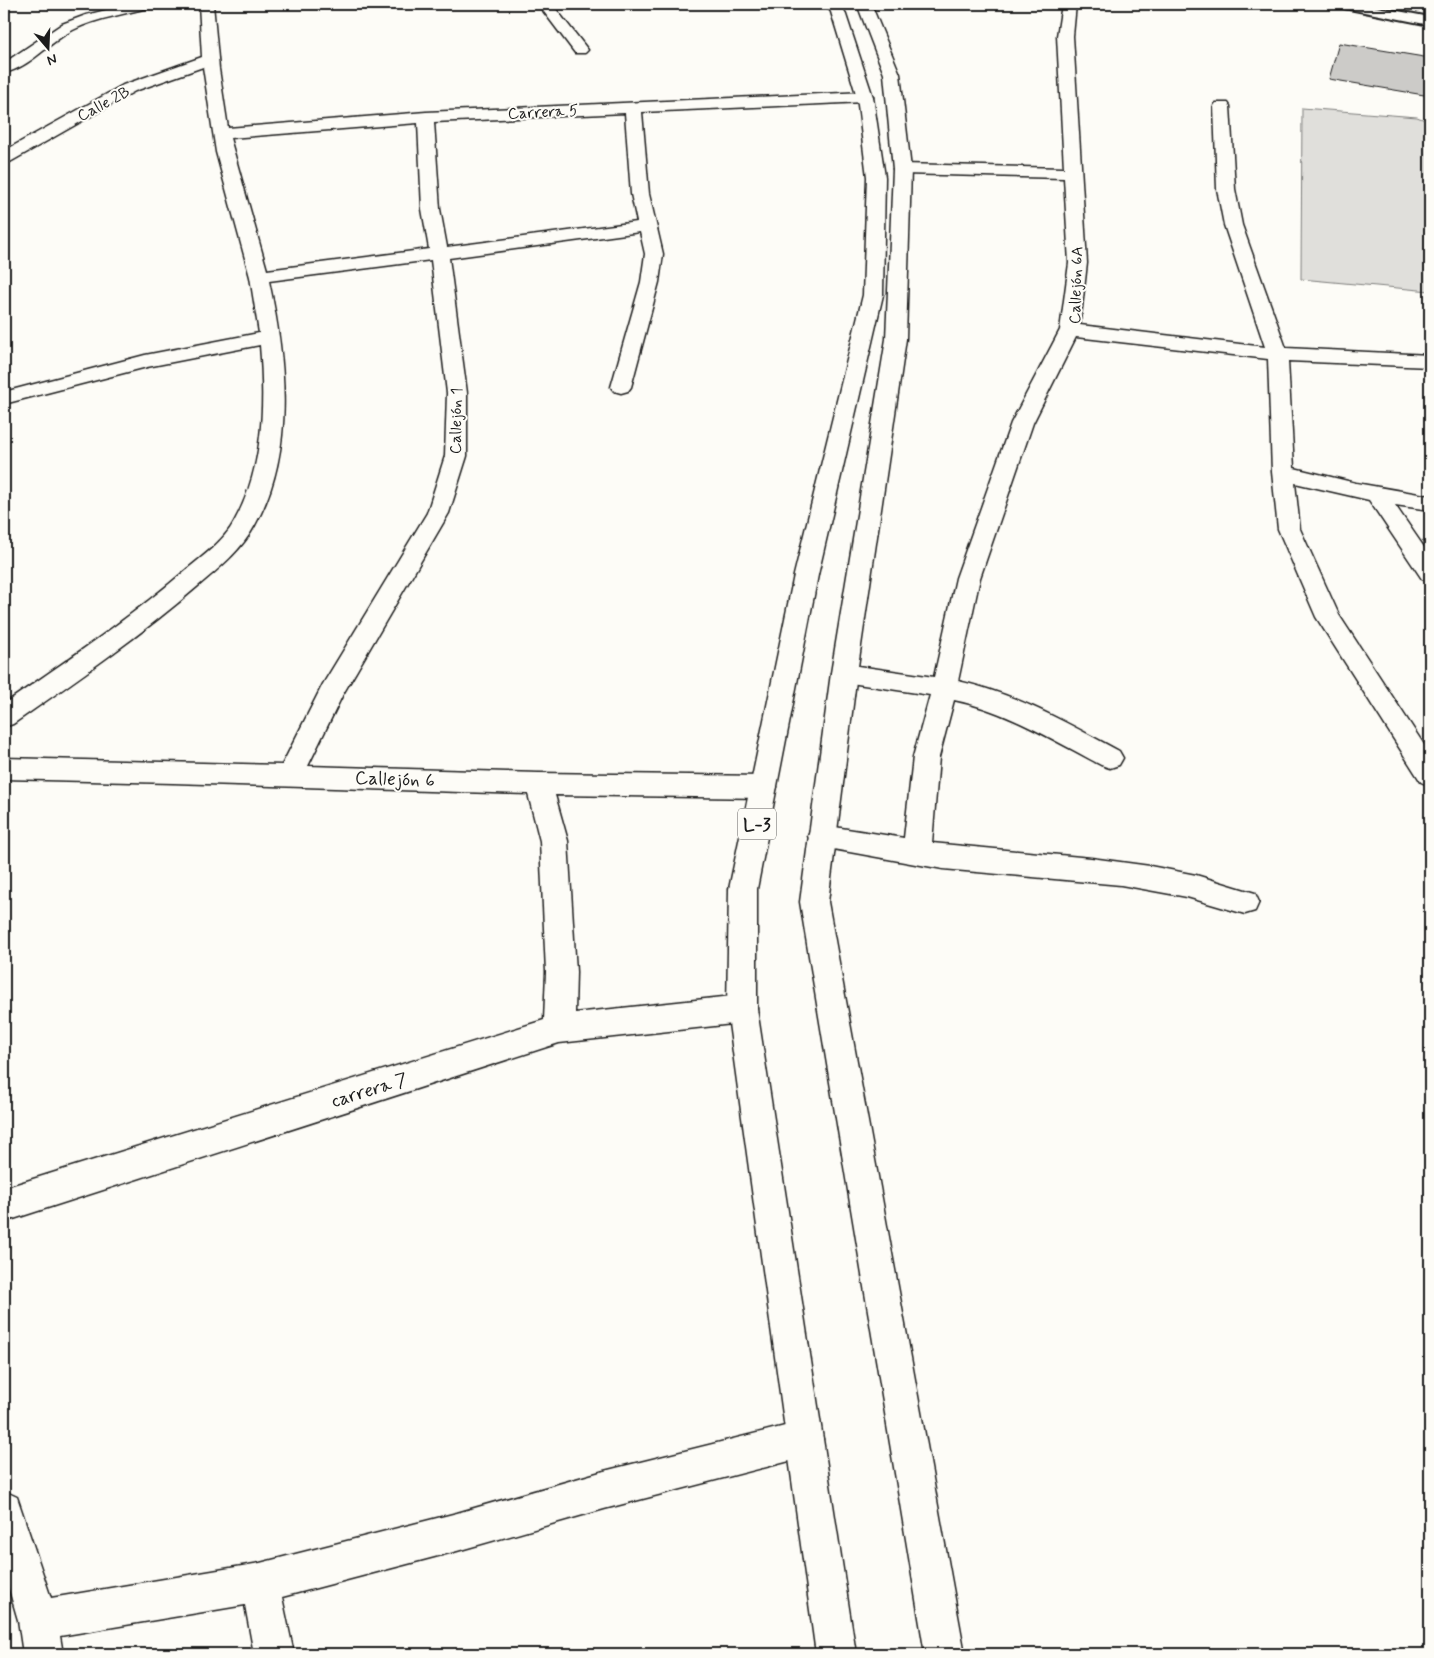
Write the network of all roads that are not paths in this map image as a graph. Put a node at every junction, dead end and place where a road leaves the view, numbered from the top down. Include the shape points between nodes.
1 (146, 4) edge
2 (206, 4) edge
3 (546, 4) edge
4 (833, 4) edge
5 (864, 4) edge
6 (1069, 4) edge
7 (1344, 4) edge
8 (1430, 21) edge
9 (580, 50) dead end
10 (209, 60) junction
11 (4, 68) edge
12 (865, 97) junction
13 (633, 106) junction
14 (1222, 106) dead end
15 (426, 117) junction
16 (221, 134) junction
17 (4, 158) edge
18 (902, 169) junction
19 (1074, 173) junction
20 (648, 226) junction
21 (439, 253) junction
22 (259, 277) junction
23 (1070, 330) junction
24 (270, 337) junction
25 (1278, 354) junction
26 (1430, 361) edge
27 (621, 387) dead end
28 (4, 398) edge
29 (1283, 472) junction
30 (1377, 496) junction
31 (1430, 503) edge
32 (1430, 572) edge
33 (844, 673) junction
34 (944, 688) junction
35 (4, 717) edge
36 (1110, 758) dead end
37 (4, 769) edge
38 (1430, 775) edge
39 (290, 776) junction
40 (539, 784) junction
41 (764, 787) junction
42 (822, 836) junction
43 (919, 852) junction
44 (1245, 902) dead end
45 (742, 1009) junction
46 (559, 1029) junction
47 (4, 1206) edge
48 (805, 1440) junction
49 (4, 1510) edge
50 (260, 1583) junction
51 (40, 1637) edge
52 (274, 1654) edge
53 (836, 1654) edge
54 (945, 1654) edge

1 - 11 street via 68,27
2 - 10 street
3 - 9 street
4 - 12 street, L-3
5 - 18 street via 892,74
6 - 19 street, Callejón 6A via 1065,36
7 - 8 lane
10 - 16 street
10 - 17 street, Calle 2B via 129,88
12 - 13 street, Carrera 5
12 - 41 street, L-3 via 876,177 873,294 806,575
13 - 15 street, Carrera 5
13 - 20 street via 640,194
14 - 25 street via 1226,190 1233,225
15 - 16 street, Carrera 5
15 - 21 street, Callejón 1 via 431,209
16 - 22 street
18 - 19 street
18 - 33 street via 896,339
19 - 23 street, Callejón 6A via 1078,263
20 - 21 street
20 - 27 street via 654,254 650,282
21 - 22 street
21 - 39 street, Callejón 1 via 457,393 456,456 438,513 332,691
22 - 24 street
23 - 25 street, Callejón 6A
23 - 34 street via 1022,423 1000,482 968,578
24 - 28 street via 145,361
24 - 35 street via 273,422 263,482 243,525 212,560 157,608
25 - 26 street, Callejón 6A
25 - 29 street
29 - 30 street
29 - 38 street via 1288,529 1328,618
30 - 31 street
30 - 32 street
33 - 34 street
33 - 42 street
34 - 36 street via 1012,709
34 - 43 street via 926,757
37 - 39 street, Callejón 6
39 - 40 street, Callejón 6
40 - 41 street, Callejón 6
40 - 46 street via 554,841 561,972
41 - 45 street, L-3 via 743,890
42 - 43 street
42 - 54 street via 814,902
43 - 44 street via 1135,876 1180,883
45 - 46 street, carrera 7
45 - 48 street, L-3
46 - 47 street, carrera 7
48 - 50 street via 604,1490
48 - 53 street, L-3
49 - 51 street
50 - 51 street
50 - 52 street

